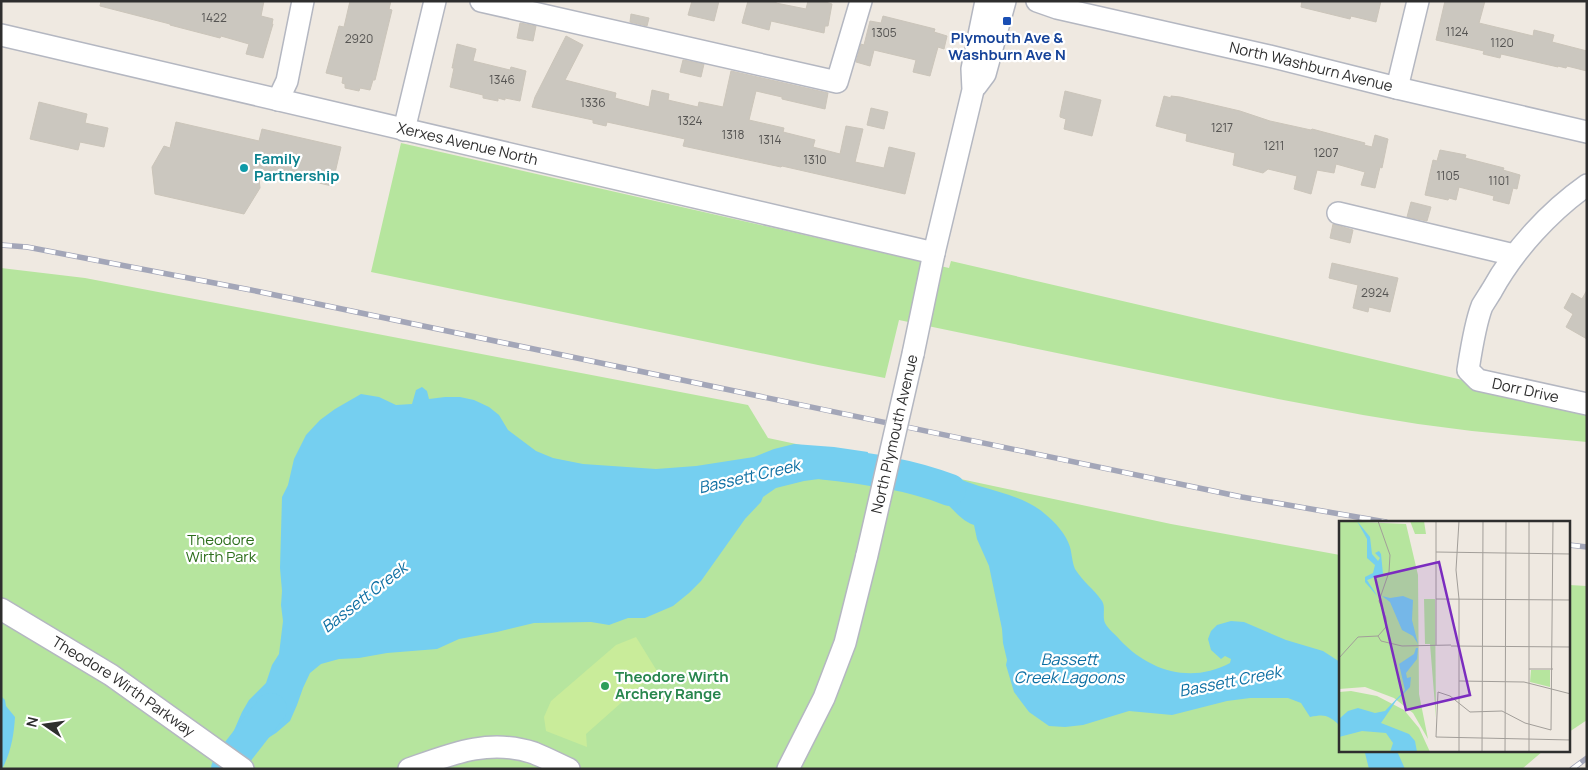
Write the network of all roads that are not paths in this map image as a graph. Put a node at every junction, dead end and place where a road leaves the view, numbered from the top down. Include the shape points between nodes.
1 (303, 1) edge
2 (435, 1) edge
3 (481, 1) edge
4 (860, 1) edge
5 (986, 1) edge
6 (1005, 1) edge
7 (1037, 1) edge
8 (1418, 1) edge
9 (1, 34) edge
10 (1397, 88) junction
11 (973, 90) junction
12 (278, 100) junction
13 (404, 130) junction
14 (1587, 132) edge
15 (1587, 185) edge
16 (1338, 213) dead end
17 (934, 253) junction
18 (1514, 255) junction
19 (1587, 404) edge
20 (1, 609) edge
21 (243, 769) edge
22 (410, 769) edge
23 (570, 769) edge
24 (788, 769) edge

1 - 12 street via 287,81
2 - 13 street
3 - 4 street via 837,82
5 - 11 street, North Plymouth Avenue via 972,69
6 - 11 street, North Plymouth Avenue via 985,74
7 - 10 street, North Washburn Avenue
8 - 10 street
9 - 12 street, Xerxes Avenue North
10 - 14 street, North Washburn Avenue
11 - 17 street, North Plymouth Avenue
12 - 13 street, Xerxes Avenue North
13 - 17 street, Xerxes Avenue North
15 - 18 street via 1574,194
16 - 18 street
17 - 24 street, North Plymouth Avenue, bridge via 867,555 844,643 824,698
18 - 19 street, Dorr Drive via 1482,306 1468,370 1478,380
20 - 21 street, Theodore Wirth Parkway via 111,675
22 - 23 street via 470,749 495,747 533,753

